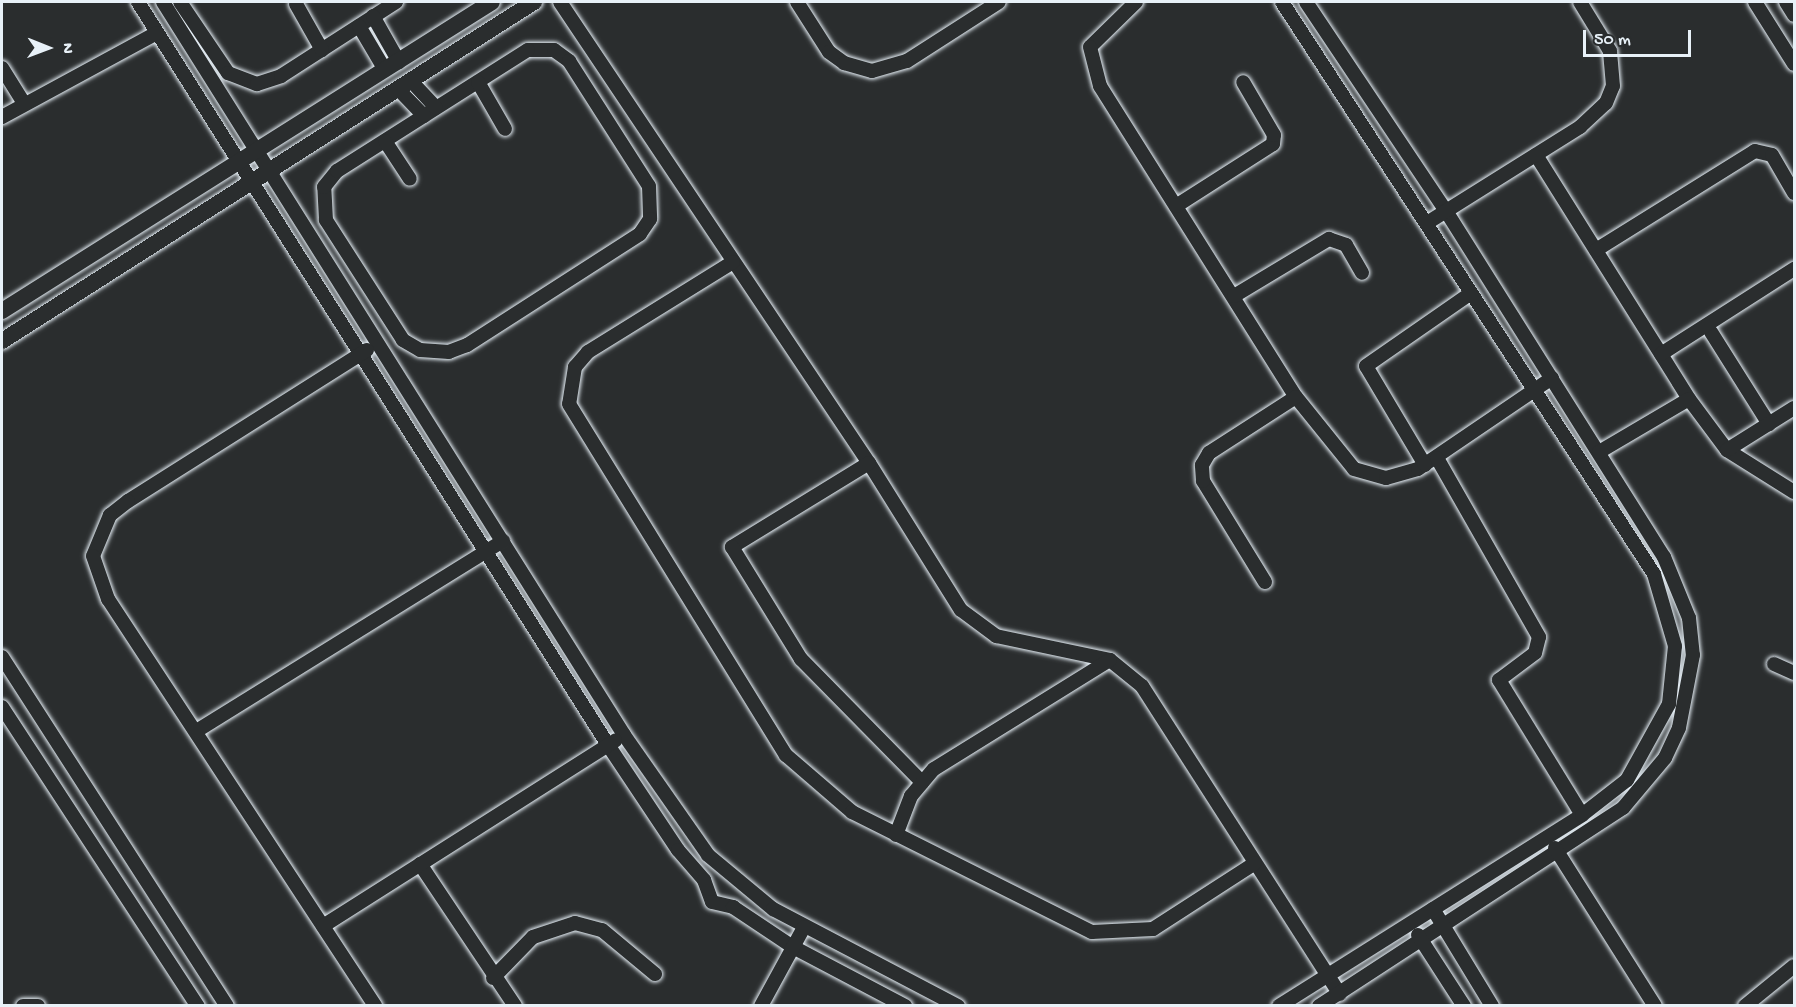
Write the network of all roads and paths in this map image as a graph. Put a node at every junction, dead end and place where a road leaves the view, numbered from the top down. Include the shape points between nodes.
1 (138, 2) edge
2 (164, 2) edge
3 (180, 2) edge
4 (396, 2) edge
5 (492, 2) edge
6 (534, 2) edge
7 (560, 2) edge
8 (796, 2) edge
9 (999, 2) edge
10 (1136, 2) edge
11 (1282, 2) edge
12 (1306, 2) edge
13 (1580, 2) edge
14 (1755, 2) edge
15 (1786, 2) edge
16 (296, 4) dead end
17 (1794, 15) edge
18 (373, 16) junction
19 (359, 26) junction
20 (157, 33) junction
21 (322, 50) junction
22 (1794, 64) edge
23 (392, 66) junction
24 (2, 68) edge
25 (478, 82) junction
26 (1243, 82) dead end
27 (405, 86) junction
28 (23, 102) junction
29 (430, 112) junction
30 (2, 117) edge
31 (505, 129) dead end
32 (385, 141) junction
33 (260, 151) junction
34 (1536, 155) junction
35 (241, 163) junction
36 (273, 171) junction
37 (410, 179) dead end
38 (253, 183) junction
39 (1794, 193) edge
40 (1176, 206) junction
41 (1446, 211) junction
42 (1427, 223) junction
43 (1596, 250) junction
44 (733, 262) junction
45 (1794, 269) edge
46 (1362, 273) dead end
47 (1471, 293) junction
48 (1234, 296) junction
49 (2, 311) edge
50 (1711, 332) dead end
51 (2, 341) edge
52 (379, 343) junction
53 (361, 354) junction
54 (1661, 354) junction
55 (1552, 378) junction
56 (1533, 391) junction
57 (1296, 397) junction
58 (1689, 399) junction
59 (1794, 408) edge
60 (1769, 424) junction
61 (1727, 450) junction
62 (1599, 452) junction
63 (1431, 461) junction
64 (869, 463) junction
65 (1794, 492) edge
66 (504, 541) junction
67 (486, 553) junction
68 (1265, 582) dead end
69 (2, 657) edge
70 (1110, 660) junction
71 (1774, 664) dead end
72 (1794, 673) edge
73 (2, 707) edge
74 (198, 730) junction
75 (624, 735) junction
76 (608, 745) junction
77 (922, 782) junction
78 (1582, 815) junction
79 (896, 835) junction
80 (1549, 835) junction
81 (1558, 854) junction
82 (1255, 863) junction
83 (420, 864) junction
84 (1433, 909) junction
85 (1411, 923) junction
86 (323, 926) junction
87 (804, 927) junction
88 (1445, 928) junction
89 (1422, 941) junction
90 (793, 947) junction
91 (1794, 966) edge
92 (655, 974) dead end
93 (1327, 974) junction
94 (493, 978) junction
95 (1340, 994) junction
96 (23, 1005) edge
97 (38, 1005) edge
98 (198, 1005) edge
99 (227, 1005) edge
100 (375, 1005) edge
101 (515, 1005) edge
102 (761, 1005) edge
103 (905, 1005) edge
104 (958, 1005) edge
105 (1279, 1005) edge
106 (1319, 1005) edge
107 (1464, 1005) edge
108 (1492, 1005) edge
109 (1655, 1005) edge
110 (1745, 1005) edge

1 - 20 street
2 - 33 street
3 - 21 street via 223,68 241,81 273,81
4 - 18 street
5 - 23 street
6 - 27 street
7 - 44 street
8 - 9 street via 829,52 844,63 872,71 907,61
10 - 40 street via 1096,37 1090,56 1112,106
11 - 42 street
12 - 41 street
13 - 34 street via 1610,51 1613,86 1594,117
14 - 22 street
15 - 17 street
16 - 21 street
18 - 19 street
18 - 23 street
19 - 21 street
19 - 23 street
20 - 28 street
20 - 35 street
23 - 33 street
24 - 28 street
25 - 29 street
25 - 31 street
25 - 32 street via 528,50 545,48 565,57 649,186 652,210 640,234 467,345 449,352 420,350 403,340 322,212 322,194 332,176
26 - 40 street via 1274,135 1273,144
27 - 29 street
27 - 36 street
28 - 30 street
29 - 32 street
32 - 37 street
33 - 35 street
33 - 36 street
34 - 41 street
34 - 43 street
35 - 38 street
35 - 49 street
36 - 38 street
36 - 52 street
38 - 51 street
38 - 53 street
39 - 43 street via 1772,155 1755,152
40 - 48 street
41 - 42 street
41 - 55 street
42 - 47 street
43 - 54 street
44 - 64 street
44 - 79 street via 588,352 575,367 569,404 786,755 852,812
45 - 54 street
46 - 48 street via 1346,245 1329,239
47 - 56 street
47 - 63 street via 1366,366
48 - 57 street
50 - 60 street
52 - 53 street
52 - 66 street
53 - 67 street
53 - 74 street via 128,501 98,534 97,579
54 - 58 street
55 - 56 street
55 - 62 street
56 - 63 street
56 - 78 street via 1661,586 1675,646 1669,704 1645,757 1627,780
57 - 63 street via 1354,469 1386,478
57 - 68 street via 1209,453 1202,465 1203,481
58 - 61 street
58 - 62 street
59 - 60 street
60 - 61 street
61 - 65 street
62 - 81 street via 1677,582 1690,627 1690,692 1679,728 1646,785
63 - 78 street via 1539,638 1536,652 1499,680
64 - 70 street via 970,622 996,636
64 - 77 street via 732,547 801,659
66 - 67 street
66 - 75 street
67 - 74 street
67 - 76 street
69 - 99 street
70 - 77 street via 946,761
70 - 82 street via 1142,686
71 - 72 street
73 - 98 street
74 - 86 street
75 - 76 street
75 - 87 street via 708,855 739,884
76 - 83 street
76 - 90 street via 678,850 704,880 712,902 733,907
77 - 79 street
78 - 80 street
79 - 82 street via 1066,922 1115,935 1153,929
80 - 81 street
80 - 84 street
81 - 88 street
81 - 109 street
82 - 93 street
83 - 86 street
83 - 94 street
84 - 85 street
84 - 88 street
85 - 89 street
85 - 93 street
86 - 100 street
87 - 90 street
87 - 104 street
88 - 89 street
88 - 108 street
89 - 95 street
89 - 107 street
90 - 102 street
90 - 103 street
91 - 110 street
92 - 94 street via 602,930 575,923 533,937
93 - 95 street
93 - 105 street
94 - 101 street
95 - 106 street
96 - 97 street

